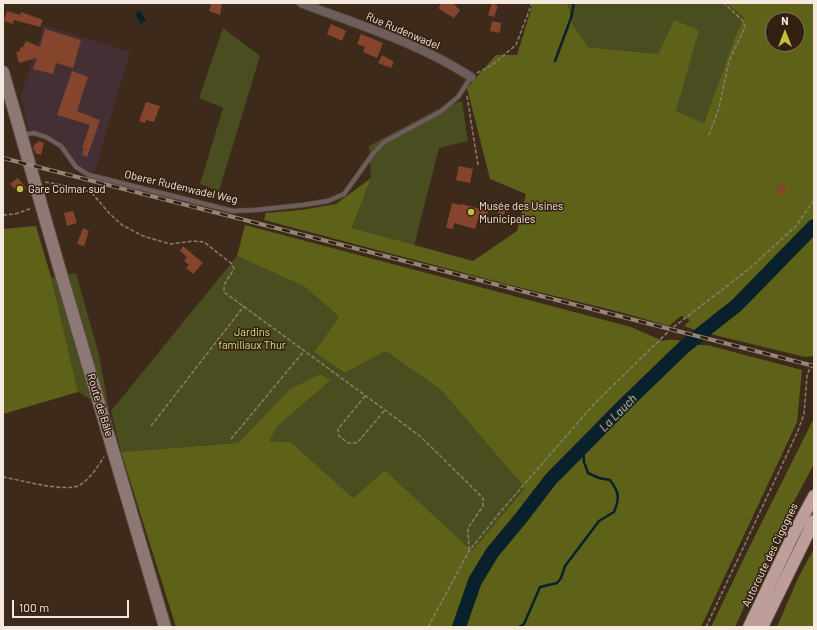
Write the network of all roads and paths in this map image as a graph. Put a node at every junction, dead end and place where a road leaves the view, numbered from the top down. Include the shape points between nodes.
1 (301, 3) edge
2 (532, 3) edge
3 (724, 3) edge
4 (3, 72) edge
5 (471, 77) junction
6 (466, 87) junction
7 (21, 135) junction
8 (709, 135) dead end
9 (478, 165) dead end
10 (35, 182) junction
11 (814, 200) edge
12 (41, 205) junction
13 (3, 215) edge
14 (244, 306) junction
15 (304, 351) junction
16 (814, 365) edge
17 (365, 396) junction
18 (385, 410) junction
19 (151, 426) dead end
20 (230, 439) dead end
21 (112, 446) junction
22 (3, 477) edge
23 (814, 496) edge
24 (814, 521) edge
25 (469, 551) junction
26 (165, 627) edge
27 (428, 627) edge
28 (706, 627) edge
29 (749, 627) edge
30 (762, 627) edge

1 - 5 street, Rue Rudenwadel via 410,44
2 - 5 path via 516,45 492,65
3 - 8 path via 741,19 745,27 729,61 719,108
4 - 7 main road, Route de Bâle
5 - 6 lane, Oberer Rudenwadel Weg
6 - 7 lane, Oberer Rudenwadel Weg via 440,112 384,142 344,194 328,201 302,205 233,211 89,175 76,167 61,146 46,137 34,133
6 - 9 path
7 - 10 main road, Route de Bâle
10 - 12 main road, Route de Bâle
10 - 14 path via 49,182 92,193 122,225 143,236 170,244 193,240 204,242 232,264 234,269 224,285 224,292
11 - 25 path via 796,226 749,268 671,329 594,404
12 - 13 path via 15,214
12 - 21 main road, Route de Bâle
14 - 15 path
14 - 19 path
15 - 17 path
15 - 20 path
16 - 28 path via 807,376 804,414 798,433
17 - 18 path
17 - 18 path via 338,429 339,436 348,443 358,443
18 - 25 path via 421,437 483,498 483,506 468,528
21 - 22 path via 86,480 74,487 62,488
21 - 26 main road, Route de Bâle
23 - 29 highway, Autoroute des Cigognes
24 - 30 highway
25 - 27 path

